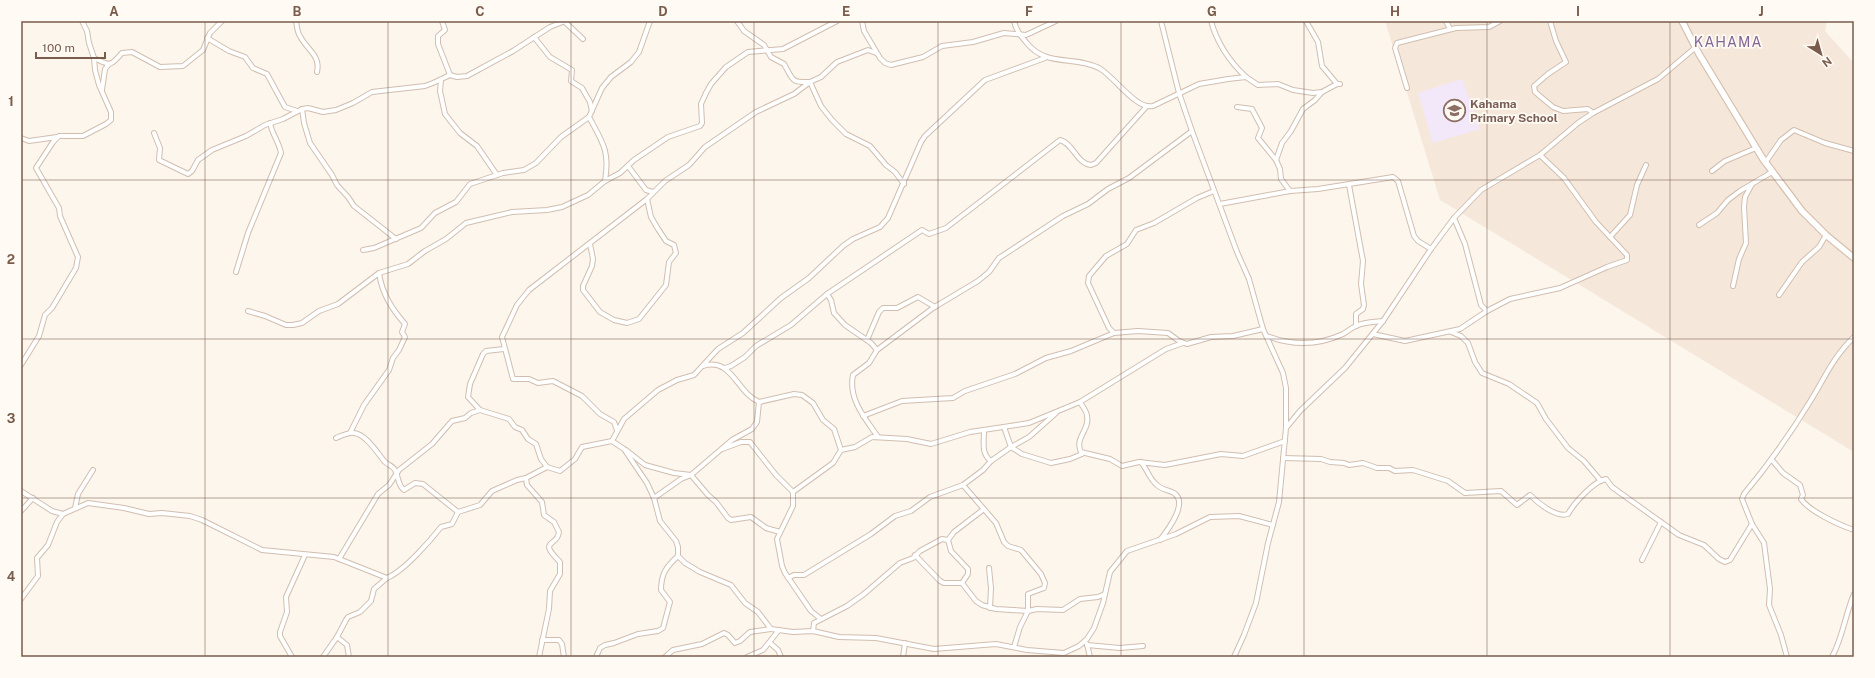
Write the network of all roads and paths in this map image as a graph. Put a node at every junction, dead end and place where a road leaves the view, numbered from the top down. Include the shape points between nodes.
1 (82, 21) edge
2 (222, 21) edge
3 (296, 21) edge
4 (442, 21) edge
5 (565, 21) edge
6 (650, 21) edge
7 (737, 21) edge
8 (837, 21) edge
9 (862, 21) edge
10 (1014, 21) edge
11 (1056, 21) edge
12 (1161, 21) edge
13 (1212, 21) edge
14 (1306, 21) edge
15 (1446, 21) edge
16 (1500, 21) edge
17 (1550, 21) edge
18 (1682, 21) edge
19 (1450, 29) junction
20 (1020, 35) junction
21 (534, 37) junction
22 (207, 38) junction
23 (584, 39) dead end
24 (1696, 47) junction
25 (767, 50) junction
26 (876, 53) junction
27 (94, 58) junction
28 (1045, 58) junction
29 (109, 64) junction
30 (317, 72) dead end
31 (450, 75) junction
32 (1246, 77) junction
33 (441, 80) junction
34 (810, 82) junction
35 (1407, 88) dead end
36 (102, 90) junction
37 (1322, 92) junction
38 (1179, 93) junction
39 (1146, 107) junction
40 (1236, 107) dead end
41 (300, 110) junction
42 (592, 111) junction
43 (1593, 113) junction
44 (589, 117) junction
45 (270, 123) junction
46 (1192, 130) junction
47 (154, 133) dead end
48 (57, 137) junction
49 (21, 138) edge
50 (1756, 148) junction
51 (1854, 151) edge
52 (1540, 155) junction
53 (1276, 160) junction
54 (1765, 163) junction
55 (1646, 164) dead end
56 (628, 166) junction
57 (1712, 171) dead end
58 (1772, 172) junction
59 (497, 175) junction
60 (605, 182) junction
61 (904, 184) junction
62 (1752, 184) junction
63 (1349, 185) junction
64 (1214, 191) junction
65 (1290, 191) junction
66 (653, 192) junction
67 (647, 199) junction
68 (1220, 204) junction
69 (1454, 218) junction
70 (1699, 225) dead end
71 (1826, 235) junction
72 (1610, 237) junction
73 (396, 239) junction
74 (590, 244) junction
75 (1431, 249) junction
76 (363, 250) dead end
77 (1854, 258) edge
78 (236, 272) dead end
79 (379, 273) junction
80 (1733, 286) dead end
81 (827, 294) junction
82 (1779, 295) dead end
83 (935, 307) junction
84 (248, 311) dead end
85 (1487, 311) junction
86 (1383, 321) junction
87 (1356, 326) junction
88 (1263, 329) junction
89 (1450, 331) junction
90 (1114, 333) junction
91 (1373, 334) junction
92 (1267, 336) junction
93 (1854, 337) edge
94 (867, 340) junction
95 (1183, 344) junction
96 (504, 349) junction
97 (877, 350) junction
98 (21, 365) edge
99 (703, 366) junction
100 (725, 368) junction
101 (759, 402) junction
102 (1080, 402) junction
103 (480, 410) junction
104 (1059, 410) junction
105 (863, 416) junction
106 (1004, 428) junction
107 (1286, 428) junction
108 (617, 430) junction
109 (984, 431) junction
110 (350, 433) junction
111 (878, 437) junction
112 (336, 438) dead end
113 (612, 441) junction
114 (1284, 441) junction
115 (1011, 447) junction
116 (624, 449) junction
117 (841, 450) junction
118 (718, 451) junction
119 (1082, 454) junction
120 (1283, 458) junction
121 (1772, 460) junction
122 (991, 461) junction
123 (1141, 462) junction
124 (547, 467) junction
125 (93, 470) dead end
126 (397, 474) junction
127 (691, 475) junction
128 (526, 478) junction
129 (1601, 481) junction
130 (963, 485) junction
131 (21, 491) edge
132 (793, 492) junction
133 (33, 498) junction
134 (654, 498) junction
135 (74, 508) junction
136 (984, 509) junction
137 (21, 511) edge
138 (458, 512) junction
139 (63, 514) junction
140 (1661, 522) junction
141 (1752, 524) junction
142 (1273, 525) junction
143 (1854, 530) edge
144 (780, 532) junction
145 (948, 540) junction
146 (1160, 540) junction
147 (305, 555) junction
148 (915, 555) junction
149 (678, 556) junction
150 (339, 559) junction
151 (1642, 560) dead end
152 (989, 568) dead end
153 (387, 578) junction
154 (788, 578) junction
155 (962, 583) junction
156 (1105, 594) junction
157 (1854, 596) edge
158 (21, 599) edge
159 (990, 608) junction
160 (1028, 611) junction
161 (821, 619) junction
162 (771, 629) junction
163 (779, 630) junction
164 (813, 631) junction
165 (337, 637) junction
166 (1086, 639) junction
167 (542, 640) junction
168 (770, 643) junction
169 (905, 643) junction
170 (1087, 645) junction
171 (1143, 646) dead end
172 (1014, 647) junction
173 (292, 657) edge
174 (324, 657) edge
175 (350, 657) edge
176 (539, 657) edge
177 (564, 657) edge
178 (596, 657) edge
179 (665, 657) edge
180 (748, 657) edge
181 (781, 657) edge
182 (903, 657) edge
183 (1090, 657) edge
184 (1234, 657) edge
185 (1787, 657) edge
186 (1832, 657) edge

1 - 27 street
2 - 22 street
3 - 30 street via 299,35 315,56
4 - 31 street via 445,31 437,40
5 - 21 street
5 - 23 street
6 - 42 street via 639,52 602,88
7 - 25 street via 744,31
8 - 25 street via 783,48
9 - 26 street
10 - 20 street
11 - 20 street via 1026,35
12 - 38 street
13 - 32 street via 1220,43 1234,65
14 - 37 street via 1318,42 1322,66 1338,84
15 - 19 street
16 - 19 street via 1489,28
17 - 43 street via 1566,62 1534,86 1535,92 1546,103 1563,111 1588,109
18 - 24 main road
19 - 35 street via 1396,44 1401,73
20 - 26 street via 1004,33 973,42 945,46 927,55 897,64 885,63
20 - 28 street via 1030,47
21 - 31 street via 467,76
21 - 42 street via 550,56 572,70 571,81 582,88
22 - 29 street via 203,50 183,66 160,67 132,52 122,53 114,63
22 - 41 street via 245,57 253,68 267,74 285,107
24 - 43 street via 1658,79
24 - 50 main road
25 - 34 street via 771,57 784,64 791,78 798,82
25 - 56 street via 748,52 726,67 716,78 701,104 700,126 670,136
26 - 34 street via 868,50 840,61
27 - 29 street
27 - 36 street
28 - 39 street via 1095,66 1110,75 1137,102
28 - 61 street via 980,84 923,138
29 - 36 street via 105,69
31 - 33 street
32 - 37 street via 1258,85 1278,84 1293,90
32 - 38 street via 1199,84
33 - 41 street via 425,86 372,92 346,107 329,111 318,112 308,108
33 - 59 street via 440,92 444,111 460,133 477,146
34 - 61 street via 821,106 832,120 846,134 870,146
34 - 66 street via 789,97 756,112 711,143 690,165
36 - 48 street via 111,112 110,122 83,136
37 - 53 street via 1303,109 1282,143
38 - 39 street
38 - 46 street
39 - 81 street via 1093,164 1085,164 1065,142 1060,140 946,228 929,234 922,230
40 - 53 street via 1252,109 1262,128 1258,138
41 - 45 street
41 - 73 street via 310,143 332,174 336,185 354,206
42 - 44 street
43 - 52 street
44 - 59 street via 561,137 536,163 524,170
44 - 60 street via 606,152 608,165
45 - 47 street via 208,152 198,160 188,174 159,160 160,148
45 - 78 street via 281,153 248,232
46 - 64 street
46 - 83 street via 1136,174 1108,189 1088,204 1063,216 999,258 989,272 975,284
48 - 49 street via 29,141
48 - 98 street via 36,168 59,208 78,263 45,316 39,336
50 - 54 main road
50 - 57 street via 1725,161
51 - 54 street via 1794,130 1781,140
52 - 69 street via 1481,190
52 - 72 street via 1564,178
53 - 65 street via 1281,179
54 - 58 main road
55 - 72 street via 1637,185 1630,215
56 - 60 street
56 - 66 street via 643,187
58 - 62 street
58 - 71 main road via 1802,212
59 - 73 street via 470,184 456,202 435,213 421,228
60 - 79 street via 588,195 562,207 507,213 466,224 408,264
61 - 99 street via 888,218 880,227 850,241 743,333 718,349
62 - 70 street via 1728,200 1717,213
62 - 80 street via 1744,207 1746,243 1739,259
63 - 65 street
63 - 75 street via 1395,178 1414,236
63 - 87 street via 1363,261 1364,305 1356,314
64 - 68 street
64 - 90 street via 1136,230 1127,244 1106,256 1089,276 1088,283 1109,328
65 - 68 street
66 - 67 street
67 - 74 street via 598,235
67 - 74 street via 652,219 665,240 674,245 676,253 669,262 666,285 639,319 627,323 606,316 598,310 583,290 592,266
68 - 88 street via 1249,279
69 - 75 street
69 - 85 street via 1466,247 1481,305
71 - 77 main road
71 - 82 street via 1819,247 1802,262
72 - 85 street via 1627,255 1627,260 1560,288 1512,298
73 - 76 street
74 - 96 street via 525,295 503,331
75 - 86 street
79 - 84 street via 338,304 319,311 302,323 286,325
79 - 110 street via 380,283 390,306 404,324 402,332 405,337 389,370 364,405
81 - 94 street via 834,313 845,325
81 - 100 street via 791,324
83 - 94 street via 918,298 897,308 883,308
83 - 97 street
85 - 89 street via 1464,327
86 - 87 street
86 - 91 street
87 - 92 street via 1322,341 1298,344 1285,343
88 - 92 street
88 - 95 street
89 - 91 street via 1405,341
89 - 129 street via 1461,336 1468,344 1482,373 1509,384 1537,403 1568,448 1584,460
90 - 95 street via 1168,333
90 - 105 street via 1071,351 1046,358 1015,374 965,391 953,398 902,401
91 - 107 street via 1345,368
92 - 107 street via 1285,380
93 - 121 street via 1837,355
94 - 97 street
95 - 102 street via 1166,349
96 - 103 street via 485,352 476,368 467,395
96 - 108 street via 513,379 529,379 538,383 553,381 582,396 600,414 614,422
97 - 105 street via 869,363 853,377 854,397
99 - 100 street via 716,364
99 - 108 street via 692,376 660,388 626,417
100 - 101 street via 752,398
101 - 117 street via 794,394 802,395 814,405 822,420 834,429
101 - 118 street via 754,427
102 - 104 street
102 - 119 street via 1088,418 1078,441
103 - 124 street via 509,419 515,427 522,430 528,439 536,444
103 - 126 street via 452,421 432,444
104 - 106 street via 1029,422
104 - 115 street via 1025,440
105 - 111 street
106 - 109 street
106 - 115 street
107 - 114 street
108 - 113 street
109 - 111 street via 970,432 931,444
109 - 122 street via 984,450
110 - 112 street
110 - 126 street via 362,436
111 - 117 street via 869,438
113 - 116 street
113 - 124 street via 582,447 575,459 560,471
114 - 120 street
114 - 123 street via 1243,456 1217,455 1165,465
115 - 119 street via 1022,454 1047,462 1070,459
115 - 122 street
116 - 127 street via 645,465
116 - 134 street
117 - 132 street via 833,462
118 - 127 street
118 - 132 street via 741,442 750,442
119 - 123 street via 1110,459 1122,466
120 - 129 street via 1321,459 1349,465 1364,463 1394,471 1413,470 1448,481 1465,493 1501,491 1517,505 1530,495 1550,510 1563,515 1568,514 1573,505
120 - 142 street via 1281,492
121 - 141 street via 1742,499
121 - 143 street via 1784,474 1800,485 1803,494 1801,499 1805,505 1826,518
122 - 130 street
123 - 146 street via 1156,485 1175,493 1177,498 1178,510 1175,519
124 - 128 street
125 - 135 street via 78,494
126 - 138 street via 398,483 404,490 415,483 423,484
126 - 150 street via 378,494
127 - 134 street
127 - 144 street via 731,520 751,517 766,528
128 - 138 street via 492,491 480,505
128 - 167 street via 528,485 542,502 544,515 554,522 559,532 549,544 551,554 560,562 560,574 550,591
129 - 140 street via 1606,479 1612,487
130 - 136 street
130 - 154 street via 930,497 911,511 895,516 871,534 804,575
131 - 133 street
132 - 144 street via 793,506
133 - 137 street
133 - 139 street via 52,512
134 - 149 street via 660,521 676,541
135 - 139 street
135 - 147 street via 86,503 95,503 149,514 190,516 262,550
136 - 145 street via 954,532
136 - 160 street via 998,527 1004,542 1021,550 1045,580 1046,585 1042,590 1028,594
138 - 153 street via 452,524 441,527 397,573
139 - 158 street via 48,545 37,558 38,576
140 - 141 street via 1680,536 1704,545 1725,562 1730,560
140 - 151 street
141 - 185 street via 1764,543 1770,589 1769,608 1782,635
142 - 146 street via 1239,516 1210,517
142 - 184 street via 1256,603
144 - 154 street via 778,545 783,570
145 - 148 street via 942,539
145 - 155 street via 951,552 968,569
146 - 156 street via 1124,554 1110,572
147 - 150 street
147 - 173 street via 286,597 287,612 280,632
148 - 155 street via 940,581
148 - 161 street via 847,606
149 - 162 street via 700,572 731,585
149 - 178 street via 666,567 662,576 661,590 670,602 663,628 605,645 600,648
150 - 153 street
152 - 159 street
153 - 165 street via 374,589 371,601 360,612 347,618
154 - 161 street via 811,611
155 - 159 street via 976,601
156 - 160 street via 1080,599 1063,610
156 - 166 street via 1096,622
157 - 186 street
159 - 160 street
160 - 172 street
161 - 164 street via 813,624
162 - 163 street
162 - 179 street via 753,631 735,642 724,633 702,644 673,650
163 - 164 street
163 - 168 street
164 - 169 street via 839,638 869,637
165 - 174 street
165 - 175 street via 347,645
166 - 170 street
166 - 172 street via 1064,653
167 - 176 street
167 - 177 street via 559,640
168 - 180 street via 760,653
168 - 181 street
169 - 172 street via 941,650 990,644
169 - 182 street
170 - 171 street via 1120,648
170 - 183 street

